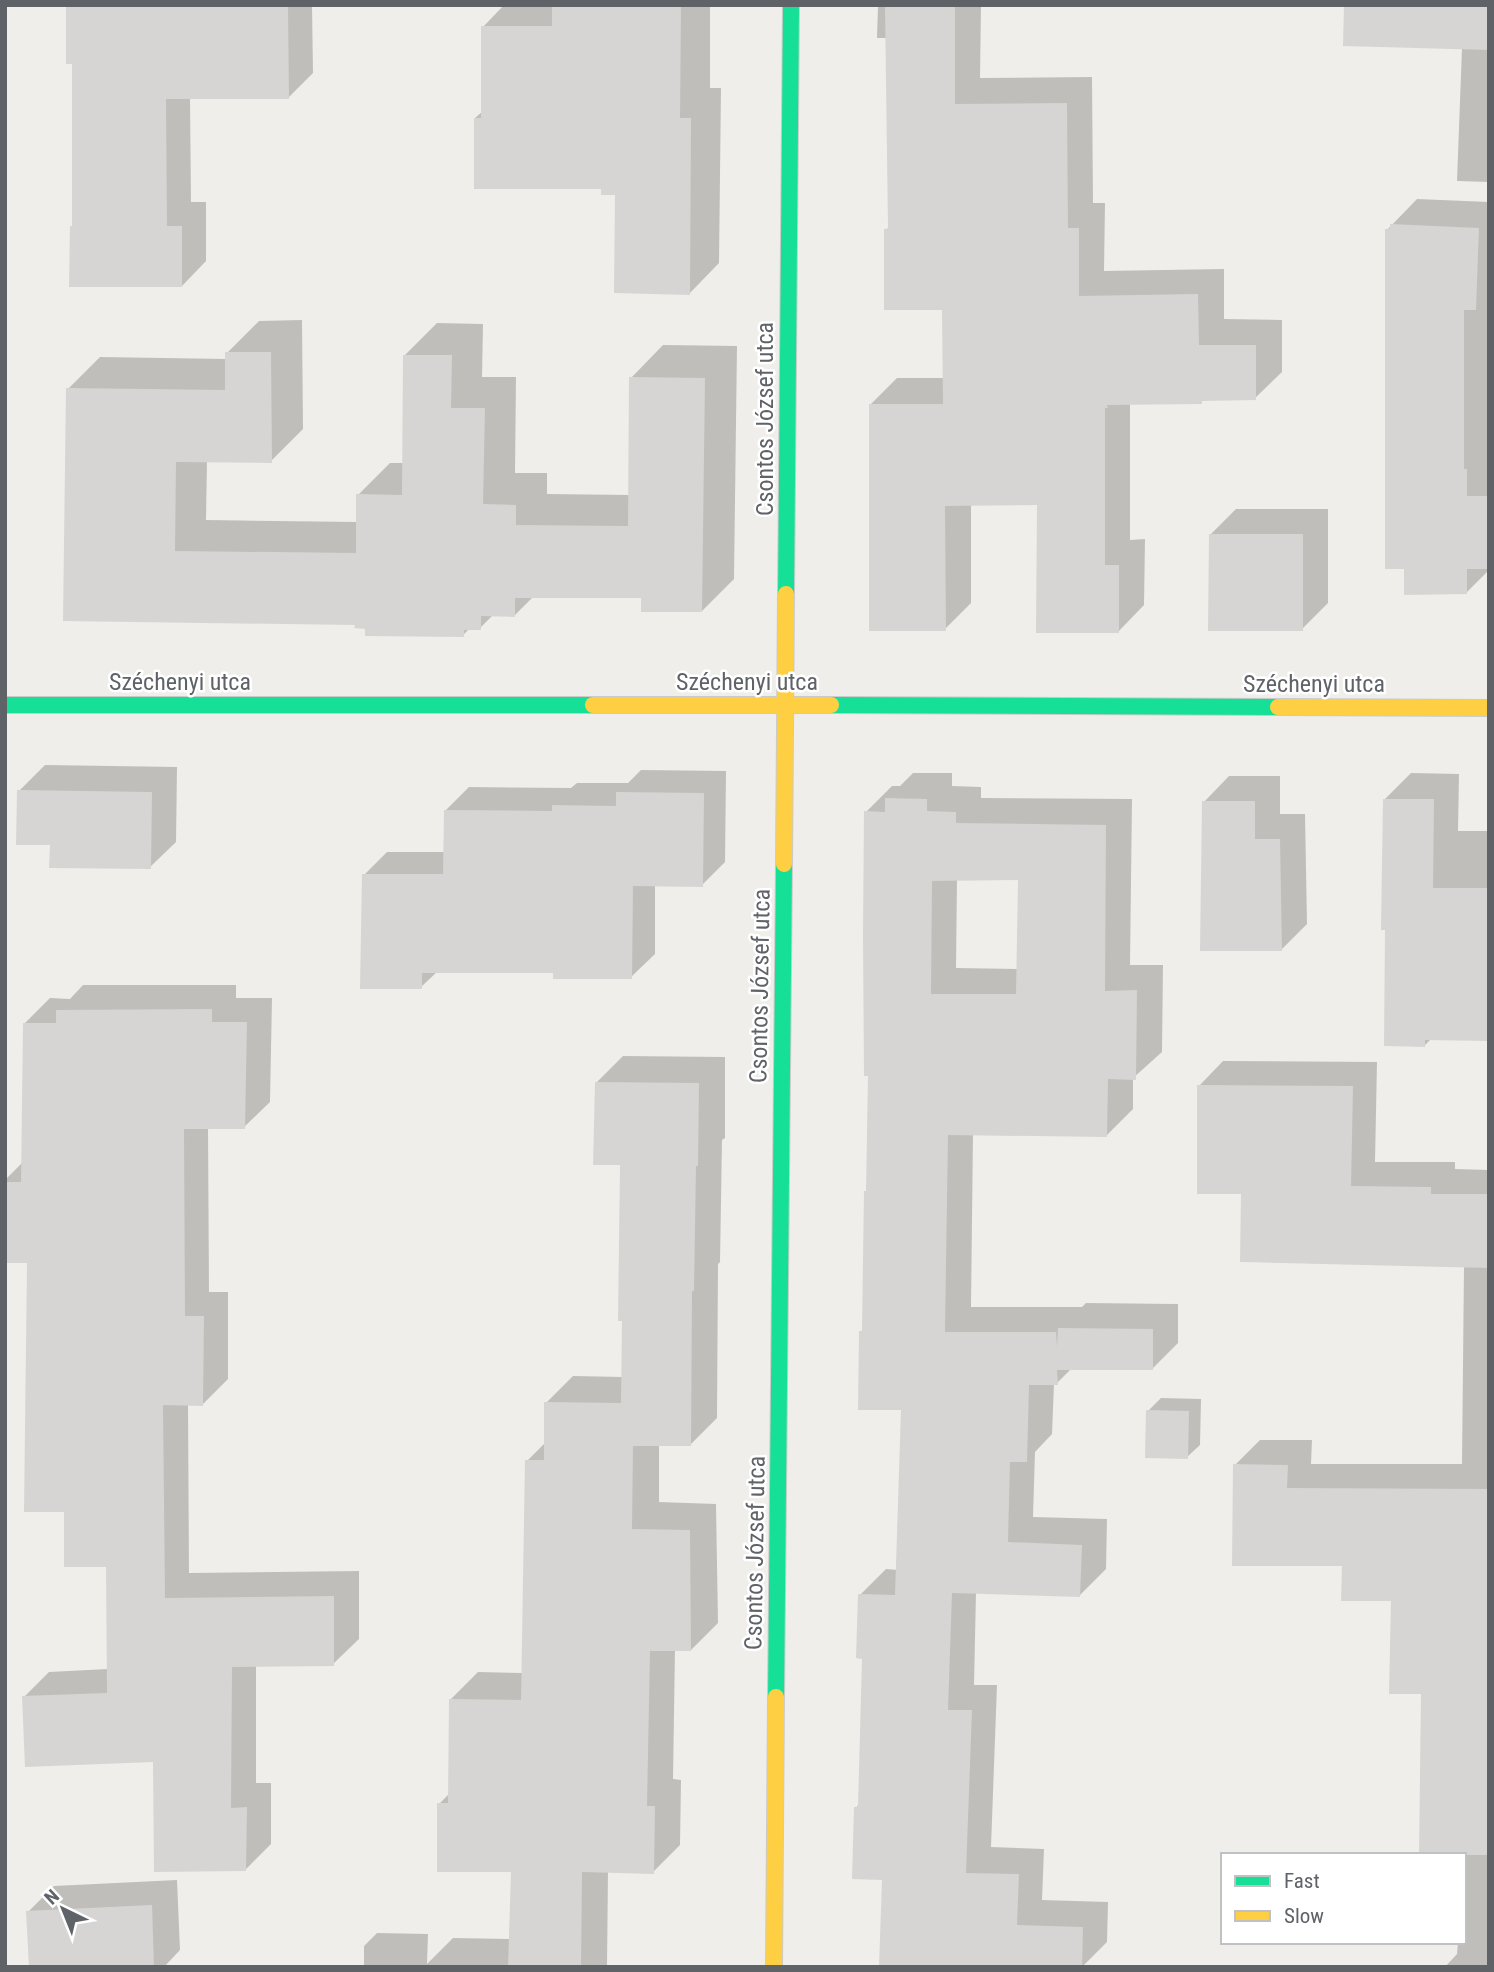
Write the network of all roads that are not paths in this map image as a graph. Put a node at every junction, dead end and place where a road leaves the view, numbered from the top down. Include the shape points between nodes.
1 (791, 5) edge
2 (5, 705) edge
3 (786, 705) junction
4 (1489, 708) edge
5 (774, 1967) edge

1 - 3 street, Csontos József utca
2 - 3 street, Széchenyi utca
3 - 4 street, Széchenyi utca
3 - 5 street, Csontos József utca

